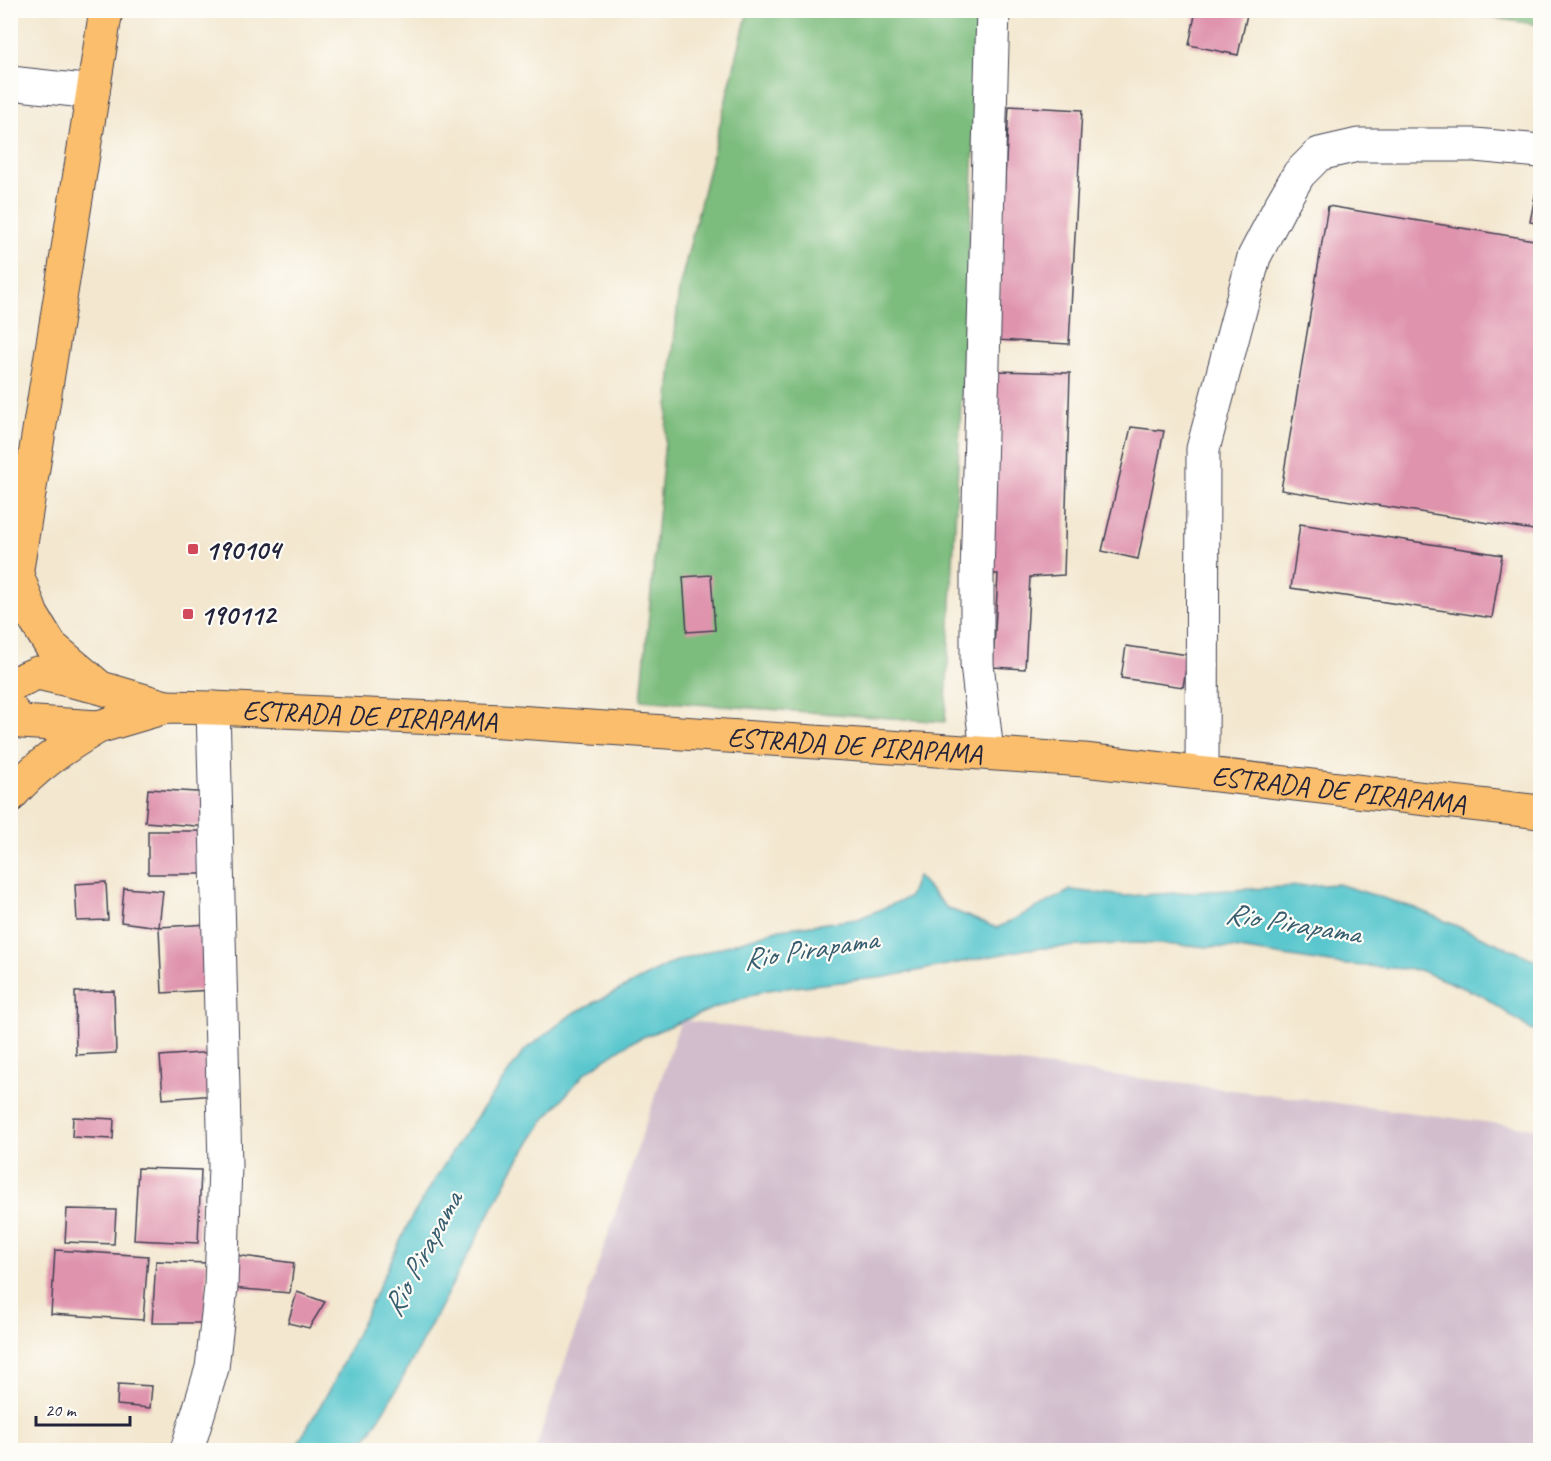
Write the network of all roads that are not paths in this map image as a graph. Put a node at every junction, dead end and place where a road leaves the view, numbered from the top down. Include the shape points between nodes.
1 (106, 10) edge
2 (993, 10) edge
3 (10, 83) edge
4 (93, 92) junction
5 (1540, 151) edge
6 (18, 577) junction
7 (10, 614) edge
8 (10, 685) edge
9 (98, 687) junction
10 (166, 707) junction
11 (213, 708) junction
12 (10, 709) edge
13 (98, 727) junction
14 (987, 753) junction
15 (1202, 772) junction
16 (10, 796) edge
17 (1540, 812) edge
18 (187, 1450) edge

1 - 4 main road
2 - 14 street via 977,575 977,664
3 - 4 street
4 - 6 main road
5 - 15 street via 1475,145 1358,145 1319,154 1299,174 1281,205 1254,257 1203,449
6 - 7 main road
6 - 9 main road via 32,615 51,646
8 - 9 main road, ESTRADA DE PIRAPAMA via 38,673
9 - 10 main road, ESTRADA DE PIRAPAMA
10 - 11 main road, ESTRADA DE PIRAPAMA
10 - 13 main road, ESTRADA DE PIRAPAMA
11 - 14 main road, ESTRADA DE PIRAPAMA via 502,721
11 - 18 street via 225,1165 221,1287 212,1368
12 - 13 main road, ESTRADA DE PIRAPAMA via 21,722
13 - 16 main road via 64,747
14 - 15 main road, ESTRADA DE PIRAPAMA
15 - 17 main road, ESTRADA DE PIRAPAMA

